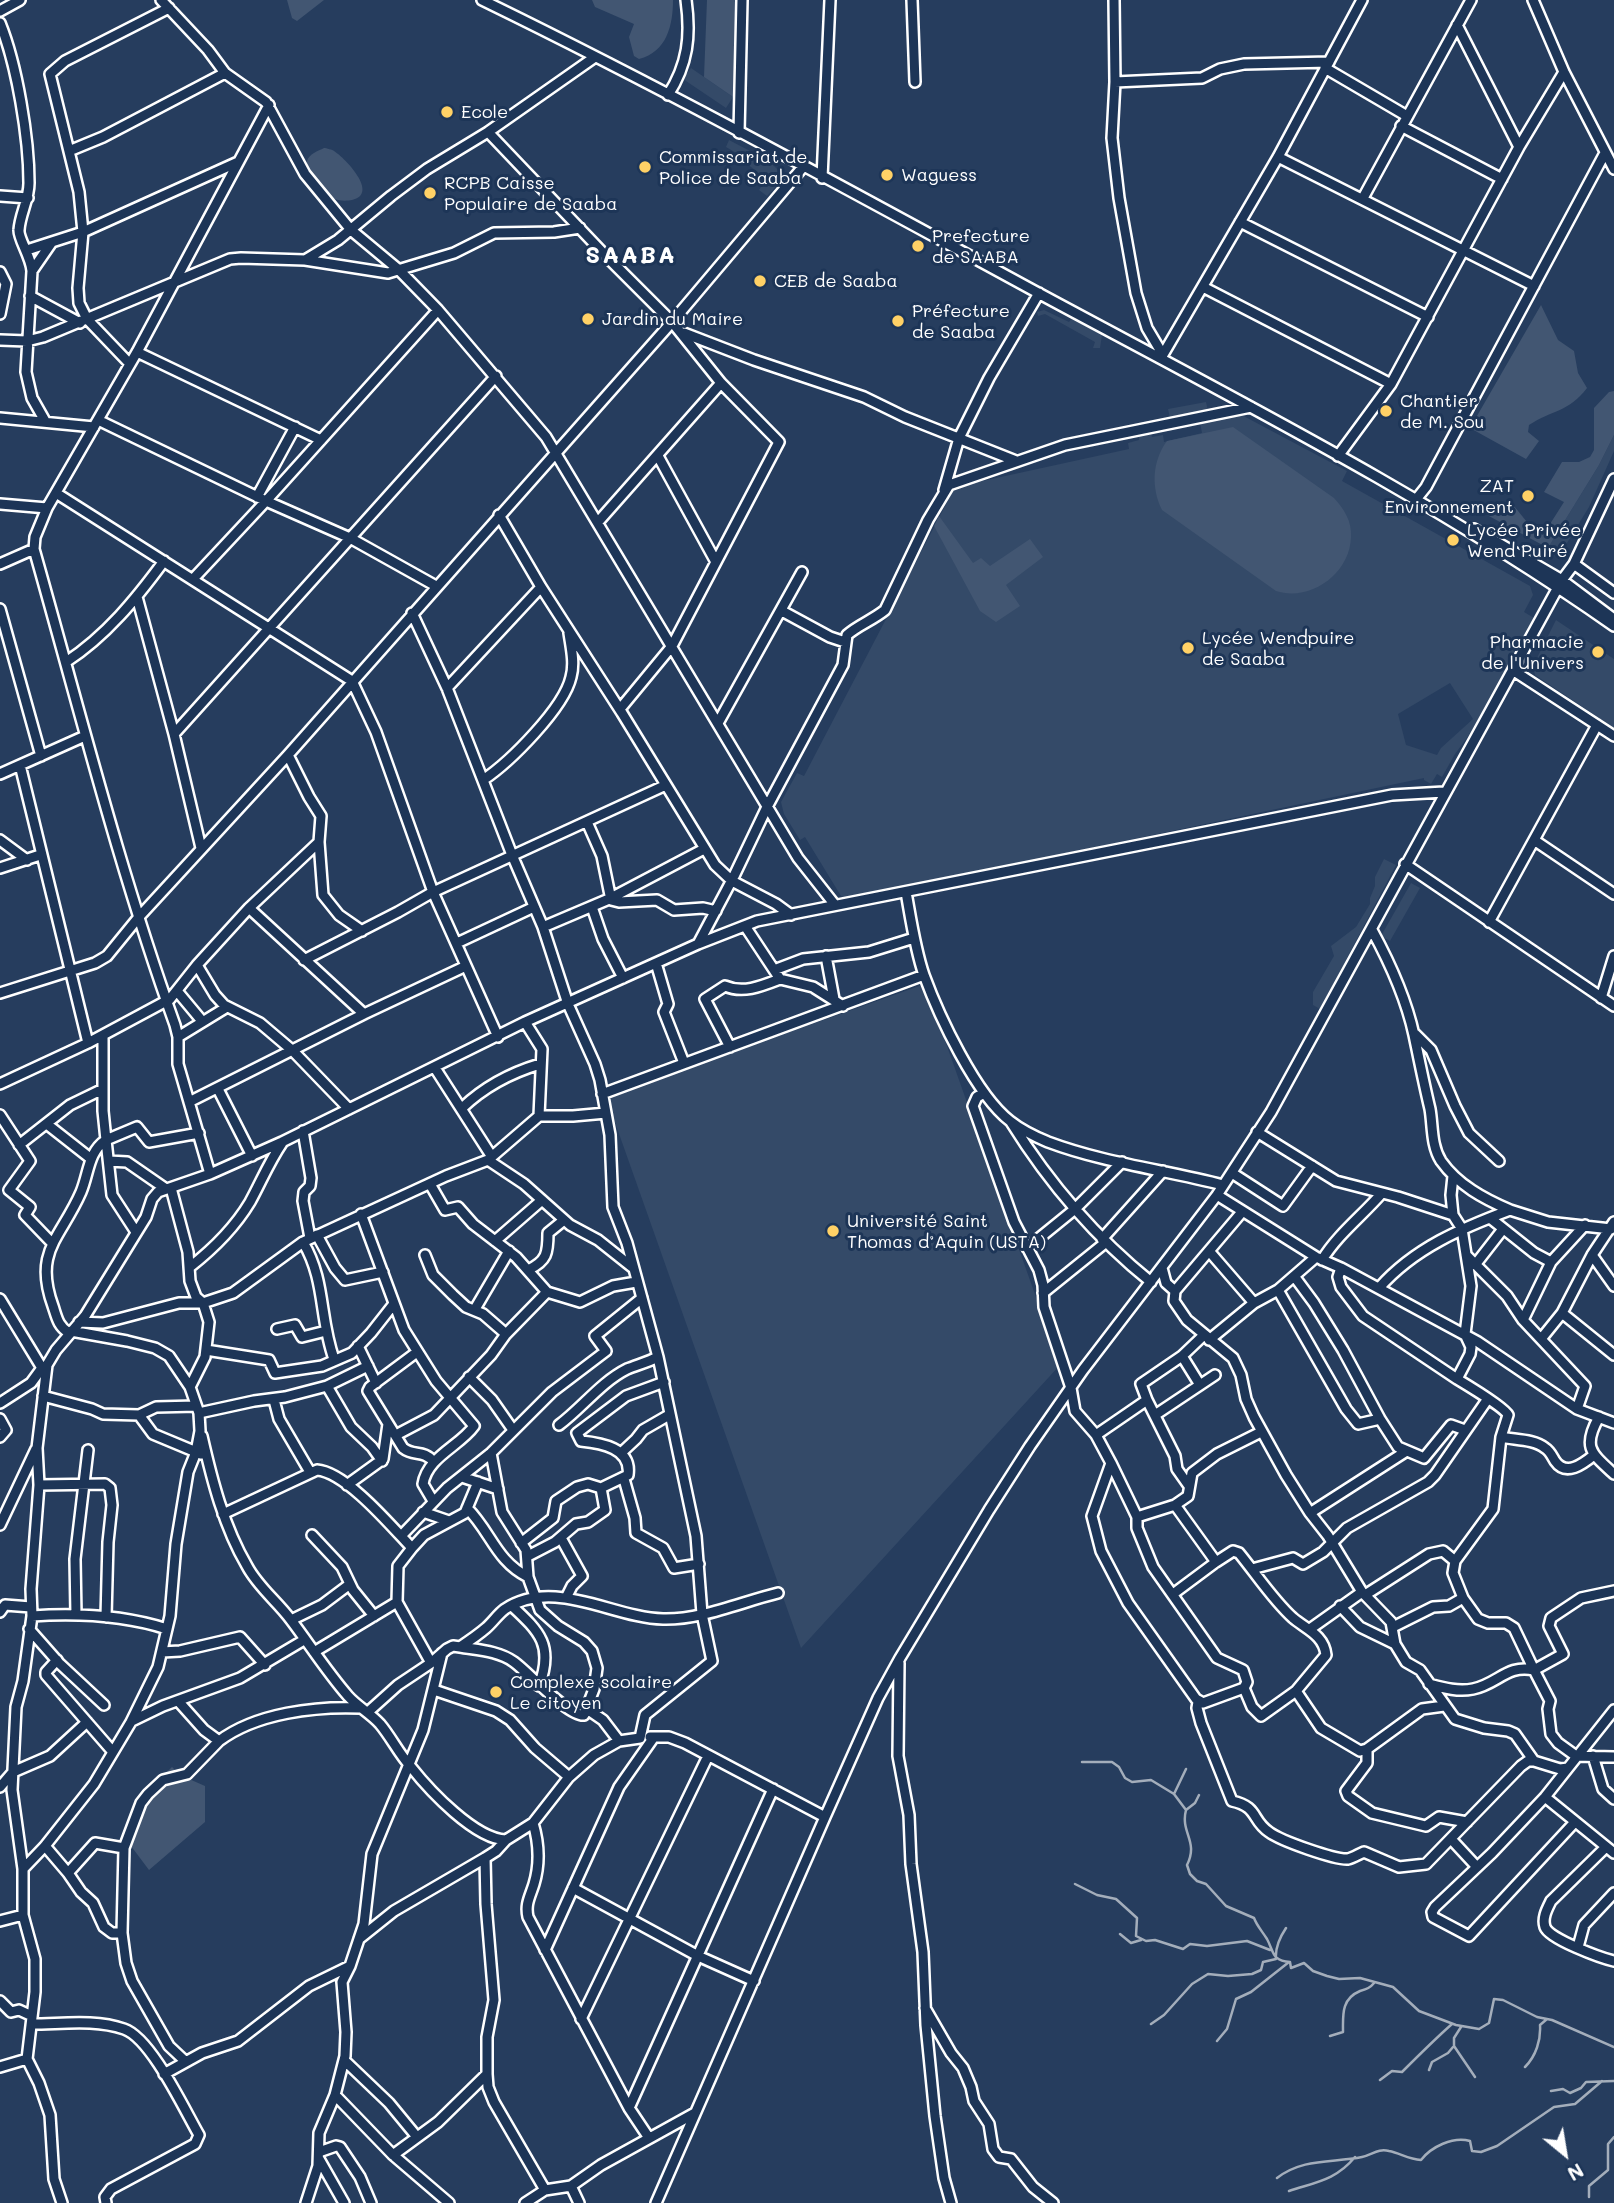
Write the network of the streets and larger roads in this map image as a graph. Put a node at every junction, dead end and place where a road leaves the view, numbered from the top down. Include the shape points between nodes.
1 (20, 0) edge
2 (161, 0) edge
3 (482, 0) edge
4 (686, 0) edge
5 (742, 0) edge
6 (830, 0) edge
7 (912, 0) edge
8 (1114, 0) edge
9 (1362, 0) edge
10 (1471, 0) edge
11 (1533, 0) edge
12 (169, 8) junction
13 (0, 10) edge
14 (0, 23) edge
15 (1457, 25) junction
16 (595, 57) junction
17 (1327, 65) junction
18 (1564, 72) junction
19 (225, 73) junction
20 (915, 82) dead end
21 (1115, 82) junction
22 (668, 95) junction
23 (269, 105) junction
24 (1407, 116) junction
25 (1401, 126) junction
26 (488, 132) junction
27 (739, 133) junction
28 (1519, 147) junction
29 (69, 151) junction
30 (1605, 153) junction
31 (1278, 157) junction
32 (239, 161) junction
33 (803, 167) junction
34 (1614, 169) edge
35 (822, 178) junction
36 (1502, 179) junction
37 (0, 196) edge
38 (28, 198) junction
39 (1363, 198) junction
40 (1240, 222) junction
41 (580, 228) junction
42 (351, 230) junction
43 (83, 232) junction
44 (52, 242) junction
45 (1464, 249) junction
46 (27, 250) junction
47 (305, 260) junction
48 (399, 270) junction
49 (32, 271) junction
50 (0, 272) edge
51 (174, 284) junction
52 (1534, 286) junction
53 (1203, 287) junction
54 (1039, 293) junction
55 (30, 296) junction
56 (438, 310) junction
57 (0, 314) edge
58 (1428, 317) junction
59 (84, 321) junction
60 (672, 322) junction
61 (682, 333) junction
62 (0, 340) edge
63 (27, 341) junction
64 (137, 352) junction
65 (1162, 356) junction
66 (130, 364) junction
67 (496, 376) junction
68 (722, 383) junction
69 (1391, 384) junction
70 (1252, 407) junction
71 (0, 418) edge
72 (45, 421) junction
73 (96, 424) junction
74 (295, 427) junction
75 (958, 438) junction
76 (320, 440) junction
77 (554, 453) junction
78 (658, 456) junction
79 (1338, 456) junction
80 (1016, 461) junction
81 (1614, 479) edge
82 (943, 492) junction
83 (56, 493) junction
84 (1418, 497) junction
85 (262, 499) junction
86 (0, 504) edge
87 (47, 508) junction
88 (499, 515) junction
89 (598, 523) junction
90 (350, 538) junction
91 (34, 549) junction
92 (164, 561) junction
93 (716, 562) junction
94 (0, 564) edge
95 (1574, 564) junction
96 (802, 572) dead end
97 (194, 578) junction
98 (1561, 584) junction
99 (436, 586) junction
100 (541, 587) junction
101 (1614, 593) edge
102 (137, 597) junction
103 (0, 609) edge
104 (782, 611) junction
105 (412, 613) junction
106 (1614, 619) edge
107 (1614, 626) edge
108 (271, 628) junction
109 (568, 628) junction
110 (845, 642) junction
111 (672, 646) junction
112 (66, 662) junction
113 (1514, 671) junction
114 (352, 681) junction
115 (447, 688) junction
116 (620, 709) junction
117 (718, 723) junction
118 (1597, 725) junction
119 (174, 734) junction
120 (85, 736) junction
121 (1614, 736) edge
122 (288, 755) junction
123 (41, 756) junction
124 (20, 765) junction
125 (4, 772) edge
126 (483, 779) junction
127 (0, 780) edge
128 (666, 785) junction
129 (1444, 792) junction
130 (767, 807) junction
131 (587, 822) junction
132 (0, 840) edge
133 (1534, 840) junction
134 (319, 842) junction
135 (201, 848) junction
136 (704, 849) junction
137 (40, 855) junction
138 (512, 855) junction
139 (27, 860) junction
140 (1405, 864) junction
141 (0, 868) edge
142 (732, 881) junction
143 (433, 892) junction
144 (906, 892) junction
145 (1614, 894) edge
146 (610, 899) junction
147 (835, 905) junction
148 (534, 907) junction
149 (592, 907) junction
150 (249, 908) junction
151 (716, 911) junction
152 (792, 915) junction
153 (138, 918) junction
154 (1489, 922) junction
155 (745, 926) junction
156 (543, 927) junction
157 (1372, 930) junction
158 (362, 931) junction
159 (914, 938) junction
160 (457, 943) junction
161 (698, 944) junction
162 (826, 956) junction
163 (1614, 956) edge
164 (304, 960) junction
165 (656, 964) junction
166 (197, 965) junction
167 (466, 966) junction
168 (774, 970) junction
169 (72, 971) junction
170 (924, 975) junction
171 (623, 978) junction
172 (780, 979) junction
173 (177, 991) junction
174 (0, 993) edge
175 (1601, 998) junction
176 (834, 999) junction
177 (166, 1002) junction
178 (568, 1004) junction
179 (843, 1006) junction
180 (1614, 1006) edge
181 (228, 1007) junction
182 (364, 1014) junction
183 (202, 1021) junction
184 (525, 1022) junction
185 (1414, 1033) junction
186 (103, 1035) junction
187 (178, 1037) junction
188 (498, 1037) junction
189 (88, 1043) junction
190 (730, 1047) junction
191 (293, 1051) junction
192 (684, 1063) junction
193 (540, 1064) junction
194 (435, 1068) junction
195 (0, 1084) edge
196 (218, 1088) junction
197 (103, 1089) junction
198 (984, 1093) junction
199 (602, 1094) junction
200 (189, 1102) junction
201 (462, 1108) junction
202 (349, 1109) junction
203 (606, 1113) junction
204 (0, 1115) edge
205 (539, 1116) junction
206 (1010, 1121) junction
207 (48, 1125) junction
208 (303, 1131) junction
209 (1257, 1132) junction
210 (199, 1133) junction
211 (106, 1140) junction
212 (282, 1142) junction
213 (19, 1145) junction
214 (252, 1156) junction
215 (90, 1158) junction
216 (490, 1159) junction
217 (109, 1161) junction
218 (1499, 1161) dead end
219 (1122, 1162) junction
220 (1312, 1166) junction
221 (1163, 1171) junction
222 (1232, 1173) junction
223 (211, 1174) junction
224 (1453, 1176) junction
225 (430, 1184) junction
226 (1223, 1185) junction
227 (168, 1188) junction
228 (1382, 1193) junction
229 (1216, 1195) junction
230 (542, 1199) junction
231 (1075, 1209) junction
232 (1510, 1210) junction
233 (1242, 1212) junction
234 (361, 1214) junction
235 (1453, 1215) junction
236 (1490, 1218) junction
237 (564, 1220) junction
238 (1585, 1225) junction
239 (1613, 1226) edge
240 (1462, 1229) junction
241 (1503, 1229) junction
242 (136, 1232) junction
243 (310, 1238) junction
244 (495, 1241) junction
245 (1103, 1241) junction
246 (52, 1243) junction
247 (1027, 1248) junction
248 (509, 1251) junction
249 (1209, 1251) junction
250 (1465, 1254) junction
251 (425, 1255) dead end
252 (1592, 1255) junction
253 (1319, 1259) junction
254 (1551, 1262) junction
255 (1475, 1265) junction
256 (190, 1267) junction
257 (633, 1268) junction
258 (1161, 1268) junction
259 (1341, 1268) junction
260 (528, 1270) junction
261 (383, 1272) junction
262 (1294, 1276) junction
263 (636, 1282) junction
264 (1151, 1282) junction
265 (1614, 1286) edge
266 (1379, 1287) junction
267 (1278, 1290) junction
268 (1175, 1291) junction
269 (547, 1292) junction
270 (1043, 1293) junction
271 (642, 1298) junction
272 (0, 1299) edge
273 (203, 1303) junction
274 (1254, 1303) junction
275 (393, 1305) junction
276 (475, 1310) junction
277 (1562, 1313) junction
278 (1523, 1320) junction
279 (79, 1322) junction
280 (277, 1329) dead end
281 (326, 1331) junction
282 (70, 1332) junction
283 (506, 1334) junction
284 (1465, 1334) junction
285 (1206, 1338) junction
286 (1541, 1339) junction
287 (358, 1346) junction
288 (206, 1350) junction
289 (417, 1352) junction
290 (1614, 1355) edge
291 (1182, 1356) junction
292 (658, 1357) junction
293 (334, 1359) junction
294 (368, 1366) junction
295 (43, 1370) junction
296 (1215, 1375) dead end
297 (470, 1377) junction
298 (1457, 1378) junction
299 (664, 1382) junction
300 (376, 1383) junction
301 (1200, 1385) junction
302 (327, 1386) junction
303 (190, 1387) junction
304 (1071, 1388) junction
305 (43, 1396) junction
306 (450, 1397) junction
307 (1147, 1399) junction
308 (274, 1400) junction
309 (1487, 1400) junction
310 (0, 1403) edge
311 (197, 1409) junction
312 (1577, 1409) junction
313 (139, 1415) junction
314 (669, 1415) junction
315 (1155, 1415) junction
316 (1599, 1417) junction
317 (0, 1419) edge
318 (1380, 1419) junction
319 (1614, 1423) edge
320 (388, 1424) junction
321 (559, 1425) dead end
322 (513, 1430) junction
323 (1465, 1430) junction
324 (200, 1431) junction
325 (1261, 1432) junction
326 (396, 1435) junction
327 (1096, 1435) junction
328 (0, 1437) edge
329 (1502, 1437) junction
330 (37, 1448) junction
331 (88, 1450) dead end
332 (196, 1452) junction
333 (491, 1452) junction
334 (621, 1452) junction
335 (1405, 1452) junction
336 (1594, 1455) junction
337 (207, 1458) junction
338 (382, 1461) junction
339 (434, 1462) junction
340 (1111, 1463) junction
341 (310, 1472) junction
342 (1614, 1474) edge
343 (462, 1477) junction
344 (624, 1479) junction
345 (478, 1482) junction
346 (84, 1484) junction
347 (39, 1485) junction
348 (347, 1485) junction
349 (1189, 1486) junction
350 (601, 1488) junction
351 (498, 1489) junction
352 (433, 1502) junction
353 (1175, 1504) junction
354 (467, 1508) junction
355 (423, 1512) junction
356 (1310, 1513) junction
357 (223, 1514) junction
358 (1137, 1517) junction
359 (449, 1521) junction
360 (0, 1525) edge
361 (312, 1535) dead end
362 (401, 1536) junction
363 (561, 1538) junction
364 (521, 1543) junction
365 (1332, 1543) junction
366 (412, 1548) junction
367 (527, 1556) junction
368 (1455, 1560) junction
369 (1216, 1562) junction
370 (699, 1564) junction
371 (1252, 1569) junction
372 (528, 1577) junction
373 (350, 1584) junction
374 (1613, 1590) edge
375 (778, 1593) dead end
376 (1364, 1593) junction
377 (1173, 1594) junction
378 (566, 1598) junction
379 (1463, 1598) junction
380 (535, 1600) junction
381 (397, 1602) junction
382 (512, 1606) junction
383 (1340, 1606) junction
384 (31, 1611) junction
385 (0, 1612) edge
386 (543, 1614) junction
387 (702, 1614) junction
388 (76, 1615) junction
389 (374, 1616) junction
390 (106, 1617) junction
391 (291, 1620) junction
392 (531, 1623) junction
393 (1393, 1627) junction
394 (29, 1629) junction
395 (167, 1629) junction
396 (1310, 1629) junction
397 (304, 1640) junction
398 (1395, 1644) junction
399 (460, 1647) junction
400 (162, 1652) junction
401 (314, 1652) junction
402 (442, 1653) junction
403 (900, 1658) junction
404 (57, 1660) junction
405 (431, 1663) junction
406 (265, 1665) junction
407 (1534, 1670) junction
408 (1429, 1684) junction
409 (540, 1686) junction
410 (1244, 1688) junction
411 (434, 1690) junction
412 (1296, 1691) junction
413 (179, 1702) junction
414 (1198, 1702) junction
415 (104, 1705) dead end
416 (1444, 1706) junction
417 (587, 1709) junction
418 (365, 1710) junction
419 (1614, 1710) edge
420 (87, 1722) junction
421 (131, 1722) junction
422 (654, 1737) junction
423 (640, 1738) junction
424 (219, 1741) junction
425 (619, 1741) junction
426 (1367, 1749) junction
427 (113, 1752) junction
428 (708, 1756) junction
429 (1576, 1756) junction
430 (1593, 1756) junction
431 (1614, 1757) edge
432 (1534, 1761) junction
433 (410, 1766) junction
434 (1568, 1768) junction
435 (13, 1772) junction
436 (569, 1777) junction
437 (0, 1787) edge
438 (773, 1790) junction
439 (1545, 1797) junction
440 (1614, 1799) edge
441 (825, 1817) junction
442 (1467, 1822) junction
443 (1575, 1822) junction
444 (533, 1823) junction
445 (1451, 1839) junction
446 (506, 1840) junction
447 (45, 1846) junction
448 (124, 1848) junction
449 (1610, 1850) edge
450 (485, 1858) junction
451 (1477, 1867) junction
452 (23, 1869) junction
453 (68, 1873) junction
454 (573, 1888) junction
455 (1614, 1893) edge
456 (23, 1915) junction
457 (630, 1919) junction
458 (0, 1921) edge
459 (122, 1933) junction
460 (359, 1939) junction
461 (1578, 1947) junction
462 (545, 1950) junction
463 (698, 1956) junction
464 (1614, 1961) edge
465 (350, 1966) junction
466 (754, 1981) junction
467 (0, 2001) edge
468 (925, 2007) junction
469 (581, 2019) junction
470 (32, 2020) junction
471 (27, 2059) junction
472 (344, 2060) junction
473 (187, 2062) junction
474 (0, 2067) edge
475 (164, 2074) junction
476 (486, 2074) junction
477 (335, 2095) junction
478 (629, 2108) junction
479 (696, 2112) junction
480 (417, 2137) junction
481 (649, 2138) junction
482 (319, 2155) junction
483 (393, 2155) junction
484 (571, 2186) junction
485 (545, 2190) junction
486 (62, 2203) edge
487 (106, 2203) edge
488 (306, 2203) edge
489 (344, 2203) edge
490 (371, 2203) edge
491 (449, 2203) edge
492 (527, 2203) edge
493 (579, 2203) edge
494 (656, 2203) edge
495 (951, 2203) edge
496 (1053, 2203) edge

1 - 13 street
2 - 12 street
3 - 16 street
4 - 22 street via 688,47
5 - 27 street
6 - 35 street
7 - 20 street
8 - 21 street
9 - 17 street
10 - 15 street
11 - 18 street
12 - 19 street
12 - 29 street via 65,61 50,74
14 - 38 street via 10,49 22,115
15 - 24 street
15 - 28 street
16 - 22 street
16 - 26 street
17 - 21 street via 1244,64 1202,78
17 - 24 street
17 - 31 street
18 - 28 street
18 - 30 street
19 - 23 street
19 - 29 street
21 - 65 street via 1113,159 1129,260 1147,328
22 - 27 street
23 - 32 street
23 - 42 street via 305,174
24 - 25 street
25 - 36 street
25 - 39 street
26 - 41 street
26 - 42 street via 400,189
27 - 33 street
28 - 36 street
29 - 43 street
30 - 34 street
30 - 52 street
31 - 39 street
31 - 40 street
32 - 43 street
32 - 51 street
33 - 35 street
33 - 60 street
35 - 54 street
36 - 45 street
37 - 38 street
38 - 46 street via 19,230
39 - 45 street
40 - 53 street
40 - 58 street
41 - 48 street via 494,233 454,253
41 - 60 street
42 - 47 street
42 - 48 street
43 - 44 street
43 - 59 street via 78,296
44 - 46 street
44 - 49 street
45 - 52 street
45 - 58 street
46 - 49 street
47 - 48 street via 382,272
47 - 51 street via 229,260
48 - 56 street
49 - 55 street
50 - 57 street via 6,284
51 - 59 street
51 - 64 street
52 - 84 street
53 - 65 street
53 - 69 street
54 - 65 street
54 - 75 street
55 - 59 street
55 - 63 street
56 - 67 street
56 - 76 street
58 - 69 street
59 - 63 street
59 - 66 street
60 - 61 street
60 - 77 street
61 - 68 street
61 - 75 street via 863,397
62 - 63 street
63 - 72 street via 27,384
64 - 66 street
64 - 74 street
65 - 70 street
66 - 73 street
67 - 77 street
67 - 90 street
68 - 78 street
68 - 93 street via 779,442
69 - 79 street
70 - 79 street
70 - 80 street via 1066,445
71 - 72 street
72 - 73 street
73 - 83 street
73 - 85 street
74 - 76 street
74 - 85 street
75 - 80 street
75 - 82 street
76 - 85 street
77 - 88 street
77 - 89 street
78 - 89 street
78 - 93 street
79 - 84 street
79 - 98 street
80 - 82 street via 956,481
81 - 95 street
82 - 110 street via 885,610 854,629
83 - 87 street
83 - 92 street
84 - 98 street
85 - 90 street
85 - 97 street
86 - 87 street
87 - 91 street
88 - 99 street
88 - 100 street
89 - 111 street
90 - 99 street
90 - 108 street
91 - 94 street
91 - 112 street
92 - 97 street
92 - 102 street
93 - 111 street
95 - 98 street
95 - 101 street
96 - 104 street
97 - 108 street
98 - 106 street
98 - 107 street
98 - 113 street
99 - 105 street
100 - 109 street
100 - 115 street
102 - 112 street via 90,646
102 - 119 street
103 - 123 street
104 - 110 street
104 - 117 street
105 - 114 street
105 - 115 street
108 - 114 street
108 - 119 street
109 - 116 street
109 - 126 street via 572,674 562,700 517,750
110 - 130 street via 843,665
111 - 116 street
111 - 117 street
112 - 120 street
113 - 118 street
113 - 129 street
114 - 122 street
114 - 143 street via 376,732
115 - 126 street
116 - 128 street
117 - 130 street
118 - 121 street
118 - 133 street
119 - 135 street
120 - 123 street
120 - 153 street
122 - 134 street via 321,816
122 - 135 street
123 - 124 street
124 - 125 street
124 - 137 street
125 - 127 street
126 - 138 street
128 - 131 street
128 - 136 street
129 - 140 street
129 - 144 street via 1392,795
130 - 142 street
130 - 147 street via 798,858
131 - 138 street
131 - 146 street via 602,856
132 - 139 street
133 - 145 street
133 - 154 street
134 - 150 street
134 - 158 street via 323,895 339,915
135 - 153 street
136 - 142 street
136 - 146 street
137 - 139 street
137 - 169 street
138 - 143 street
138 - 148 street
139 - 141 street
140 - 154 street
140 - 157 street
142 - 151 street
142 - 152 street
143 - 158 street
143 - 160 street
144 - 147 street
144 - 159 street
146 - 149 street
146 - 151 street via 657,900 674,910
147 - 152 street
148 - 156 street
148 - 160 street
149 - 156 street
149 - 171 street
150 - 164 street
150 - 166 street
151 - 161 street
152 - 155 street
153 - 169 street via 104,958
153 - 177 street
154 - 175 street
155 - 161 street
155 - 168 street
156 - 178 street
157 - 185 street via 1403,995
157 - 209 street
158 - 164 street
159 - 162 street via 869,952
159 - 170 street
160 - 167 street
161 - 165 street
162 - 168 street
162 - 176 street
163 - 175 street
164 - 182 street
165 - 171 street
165 - 192 street via 668,1004 664,1012
166 - 173 street
166 - 181 street
167 - 182 street
167 - 188 street
168 - 172 street
169 - 174 street
169 - 189 street
170 - 179 street
170 - 198 street
171 - 178 street
172 - 176 street via 809,985
172 - 190 street via 737,991 725,986 705,999
173 - 177 street
173 - 183 street
175 - 180 street
176 - 179 street
177 - 186 street
177 - 187 street
178 - 184 street
178 - 199 street via 595,1064
179 - 190 street
181 - 183 street
181 - 191 street via 252,1017
182 - 191 street
183 - 187 street
184 - 188 street
184 - 193 street via 541,1045
185 - 218 street via 1431,1050 1469,1133
185 - 224 street via 1434,1146
186 - 189 street
186 - 197 street
187 - 200 street via 178,1064
188 - 194 street
189 - 195 street
190 - 192 street
191 - 196 street
191 - 202 street
192 - 199 street
193 - 201 street via 491,1084
193 - 205 street
194 - 201 street
194 - 202 street
196 - 200 street
196 - 214 street
197 - 207 street via 70,1105
197 - 211 street
198 - 206 street
198 - 247 street via 973,1107
199 - 203 street
200 - 210 street
201 - 216 street
202 - 208 street
203 - 205 street
203 - 257 street via 613,1207
204 - 213 street
205 - 216 street
206 - 219 street via 1046,1141
206 - 231 street
207 - 213 street
207 - 215 street
208 - 212 street
208 - 243 street via 311,1183 303,1201
209 - 220 street
209 - 222 street
210 - 211 street via 149,1142 139,1127
210 - 223 street
211 - 215 street
211 - 217 street
212 - 214 street
212 - 256 street via 241,1215
213 - 246 street via 30,1161 9,1190 30,1207 25,1215
214 - 223 street
215 - 246 street via 80,1193
216 - 225 street
216 - 230 street
217 - 227 street via 127,1162
217 - 242 street via 112,1195
219 - 221 street
219 - 231 street
220 - 222 street via 1283,1206
220 - 228 street via 1336,1181
221 - 226 street
221 - 245 street
222 - 226 street
223 - 227 street
224 - 232 street
224 - 235 street
225 - 234 street
225 - 244 street via 445,1210 458,1207
226 - 229 street
227 - 242 street via 152,1199
227 - 256 street
228 - 235 street
228 - 253 street
229 - 233 street
229 - 258 street
230 - 237 street
230 - 244 street
231 - 245 street
231 - 247 street
232 - 236 street
232 - 238 street via 1548,1222
233 - 249 street
233 - 253 street
234 - 243 street
234 - 261 street
235 - 240 street
236 - 240 street
236 - 241 street
237 - 257 street
237 - 260 street via 548,1233 546,1257
238 - 239 street
238 - 254 street
239 - 252 street
240 - 250 street
240 - 266 street via 1412,1256
241 - 254 street
241 - 255 street
242 - 279 street
243 - 261 street via 346,1281
243 - 273 street via 233,1293
243 - 281 street
244 - 248 street
245 - 264 street
245 - 270 street
246 - 282 street via 46,1287 59,1324
247 - 270 street via 1039,1270
248 - 260 street
248 - 276 street
249 - 268 street
249 - 274 street
250 - 255 street
250 - 284 street via 1471,1286
251 - 276 street via 436,1278
252 - 265 street
252 - 277 street
253 - 259 street
253 - 262 street
254 - 278 street
255 - 278 street via 1507,1296
256 - 273 street via 193,1289
257 - 263 street
258 - 264 street
258 - 268 street via 1166,1283
259 - 266 street
259 - 298 street via 1341,1287 1363,1316
260 - 269 street
261 - 275 street
262 - 267 street
262 - 318 street via 1343,1350
263 - 269 street via 613,1286 580,1302
263 - 271 street
264 - 304 street
266 - 284 street
267 - 274 street
267 - 318 street via 1352,1416 1360,1424
268 - 285 street via 1177,1307
269 - 283 street
270 - 304 street
271 - 292 street
271 - 322 street via 595,1336 606,1351 552,1392
272 - 295 street
273 - 279 street via 179,1303 103,1323
273 - 288 street via 209,1322
274 - 285 street
275 - 287 street
275 - 289 street
276 - 283 street
277 - 286 street
277 - 290 street
278 - 286 street
279 - 282 street
280 - 281 street via 295,1325 302,1338
281 - 293 street
282 - 295 street
282 - 303 street via 162,1351
283 - 297 street
284 - 298 street via 1470,1354
284 - 312 street
285 - 291 street
285 - 325 street via 1233,1358
286 - 312 street via 1585,1386
287 - 293 street
287 - 294 street
288 - 293 street via 269,1360 275,1373 311,1369
288 - 303 street
289 - 300 street
289 - 306 street
291 - 301 street
291 - 307 street via 1141,1384
292 - 299 street
292 - 321 street via 602,1386
294 - 300 street
294 - 302 street
295 - 305 street
295 - 310 street
296 - 301 street
297 - 306 street
297 - 322 street
298 - 309 street
299 - 314 street
299 - 334 street via 630,1394 577,1433 581,1441
300 - 320 street via 368,1391
301 - 315 street
302 - 308 street
302 - 338 street via 351,1427
303 - 311 street
304 - 327 street via 1075,1411
304 - 403 street via 989,1510
305 - 313 street via 103,1414
305 - 330 street
306 - 326 street via 429,1419
306 - 339 street via 474,1427
307 - 315 street
307 - 327 street
308 - 311 street
308 - 341 street via 279,1419
309 - 323 street
309 - 329 street via 1508,1412
311 - 313 street via 156,1407
311 - 324 street
312 - 316 street
313 - 332 street via 150,1432
314 - 334 street via 643,1430
314 - 370 street
315 - 349 street
316 - 319 street
316 - 336 street via 1589,1438
317 - 328 street via 6,1430
318 - 335 street
320 - 326 street
320 - 338 street
322 - 333 street
323 - 335 street via 1451,1425 1424,1458
323 - 365 street via 1428,1482 1347,1528
324 - 332 street
324 - 337 street
325 - 349 street via 1203,1463 1192,1473
325 - 356 street
326 - 339 street via 406,1451 424,1453
327 - 340 street
329 - 336 street via 1535,1442 1567,1469
329 - 368 street via 1493,1509
330 - 347 street
330 - 360 street
331 - 346 street
332 - 337 street
332 - 395 street via 188,1472 176,1544
333 - 343 street
333 - 351 street
334 - 344 street via 629,1468
335 - 356 street
336 - 342 street
337 - 357 street
338 - 348 street
339 - 352 street via 422,1482
340 - 358 street
340 - 414 street via 1092,1516 1101,1551 1128,1603
341 - 348 street via 323,1470
341 - 357 street
343 - 345 street
343 - 352 street
344 - 350 street
344 - 370 street via 636,1533 663,1548 674,1567
345 - 351 street
345 - 354 street
346 - 347 street
346 - 388 street via 75,1559
346 - 390 street via 106,1484 111,1491
347 - 384 street
348 - 362 street
349 - 353 street via 1188,1497
350 - 363 street via 605,1510 588,1522 578,1522
350 - 364 street via 581,1486 561,1496 553,1518
351 - 364 street via 502,1512
352 - 355 street
353 - 358 street
353 - 369 street
354 - 359 street
354 - 372 street via 503,1560
355 - 359 street
355 - 362 street
356 - 365 street
357 - 391 street via 246,1566
358 - 377 street via 1153,1567
359 - 366 street
361 - 373 street via 342,1567
362 - 366 street
363 - 367 street
363 - 378 street via 582,1576
364 - 367 street
365 - 371 street via 1303,1564 1293,1558
365 - 376 street
366 - 381 street via 398,1566
367 - 372 street
368 - 376 street via 1443,1551 1429,1554
368 - 379 street via 1453,1573
369 - 371 street via 1236,1551
369 - 377 street
370 - 387 street
371 - 396 street via 1296,1621
372 - 380 street
373 - 389 street
373 - 391 street
374 - 407 street via 1581,1598 1551,1618 1549,1626 1563,1654
375 - 387 street
376 - 383 street
376 - 393 street
377 - 410 street via 1217,1658 1243,1670
378 - 380 street
378 - 387 street via 651,1619
379 - 393 street
379 - 407 street via 1482,1622 1514,1628
380 - 382 street
380 - 386 street
381 - 389 street
381 - 405 street
382 - 392 street
382 - 399 street
383 - 396 street
383 - 398 street via 1360,1627
384 - 385 street via 5,1605
384 - 388 street
384 - 394 street
386 - 392 street
386 - 417 street via 592,1651 597,1668
387 - 423 street via 712,1661 645,1715
388 - 390 street
389 - 401 street
390 - 395 street
391 - 397 street
392 - 409 street via 546,1651
393 - 398 street
394 - 404 street
394 - 435 street via 16,1706
395 - 400 street
396 - 412 street via 1326,1655
397 - 401 street
397 - 406 street
398 - 408 street
399 - 402 street
399 - 409 street via 504,1657
400 - 406 street via 240,1637
400 - 421 street
401 - 418 street via 347,1695
402 - 405 street
402 - 411 street
403 - 441 street
403 - 468 street via 898,1756 909,1815
404 - 415 street
404 - 420 street via 46,1675
405 - 418 street
406 - 413 street
407 - 408 street via 1515,1668 1472,1690
407 - 429 street via 1549,1701 1551,1734
408 - 416 street
409 - 417 street via 579,1716
410 - 412 street via 1261,1716
410 - 414 street
411 - 433 street
411 - 436 street via 510,1720
412 - 426 street via 1321,1728 1356,1750
413 - 421 street
413 - 424 street
414 - 445 street via 1201,1723 1230,1798 1248,1806 1269,1833 1349,1859 1367,1852 1399,1867 1426,1864
416 - 426 street via 1422,1709
416 - 432 street via 1455,1719 1516,1734
417 - 425 street via 603,1720
418 - 424 street via 334,1708 282,1715 238,1728
418 - 433 street
419 - 429 street
420 - 427 street
420 - 435 street via 50,1756
421 - 427 street
422 - 423 street
422 - 428 street via 685,1742
422 - 454 street via 619,1787
423 - 425 street
424 - 448 street via 187,1774 163,1780 148,1794
425 - 436 street
426 - 442 street via 1367,1763 1346,1791 1348,1796 1372,1813 1426,1826 1439,1817
427 - 447 street
428 - 438 street
428 - 457 street
429 - 430 street
429 - 434 street
430 - 431 street
430 - 440 street via 1603,1789
432 - 434 street
432 - 442 street via 1521,1766
433 - 446 street via 438,1797 478,1829
433 - 460 street via 372,1854
434 - 439 street
435 - 437 street
435 - 452 street
436 - 444 street
438 - 441 street
438 - 463 street
439 - 443 street
439 - 451 street
441 - 466 street
442 - 445 street
443 - 449 street
443 - 451 street via 1466,1936 1432,1912
444 - 446 street
444 - 462 street via 538,1839 537,1871 526,1907
445 - 451 street
446 - 450 street
447 - 452 street
447 - 453 street
448 - 453 street via 95,1843
448 - 459 street
449 - 461 street via 1551,1901 1546,1911 1547,1931
450 - 460 street via 394,1911
450 - 476 street via 494,2000
452 - 456 street
453 - 459 street via 93,1903 104,1927
454 - 457 street
454 - 462 street
455 - 461 street via 1584,1925
456 - 458 street
456 - 470 street via 35,1959
457 - 463 street
457 - 469 street
459 - 473 street via 132,1981 169,2046
460 - 465 street
461 - 464 street
462 - 469 street
463 - 466 street
463 - 478 street
465 - 472 street via 342,1982
465 - 473 street via 310,1986 238,2041
466 - 479 street
467 - 470 street via 11,2012 24,2011
468 - 495 street via 935,2116
468 - 496 street via 963,2068 974,2101 989,2124 993,2149 999,2157 1011,2159
469 - 478 street
470 - 471 street
470 - 475 street via 126,2029 137,2036
471 - 474 street
471 - 486 street via 50,2115 54,2179
472 - 477 street
472 - 480 street
473 - 475 street
475 - 487 street via 199,2135 198,2142 111,2189
476 - 480 street via 455,2108
476 - 485 street via 494,2102
477 - 482 street via 319,2133
477 - 483 street
478 - 481 street
479 - 481 street
479 - 494 street
480 - 483 street
481 - 484 street
482 - 488 street
482 - 489 street
482 - 490 street via 340,2147
483 - 491 street
484 - 485 street
484 - 493 street
485 - 492 street

